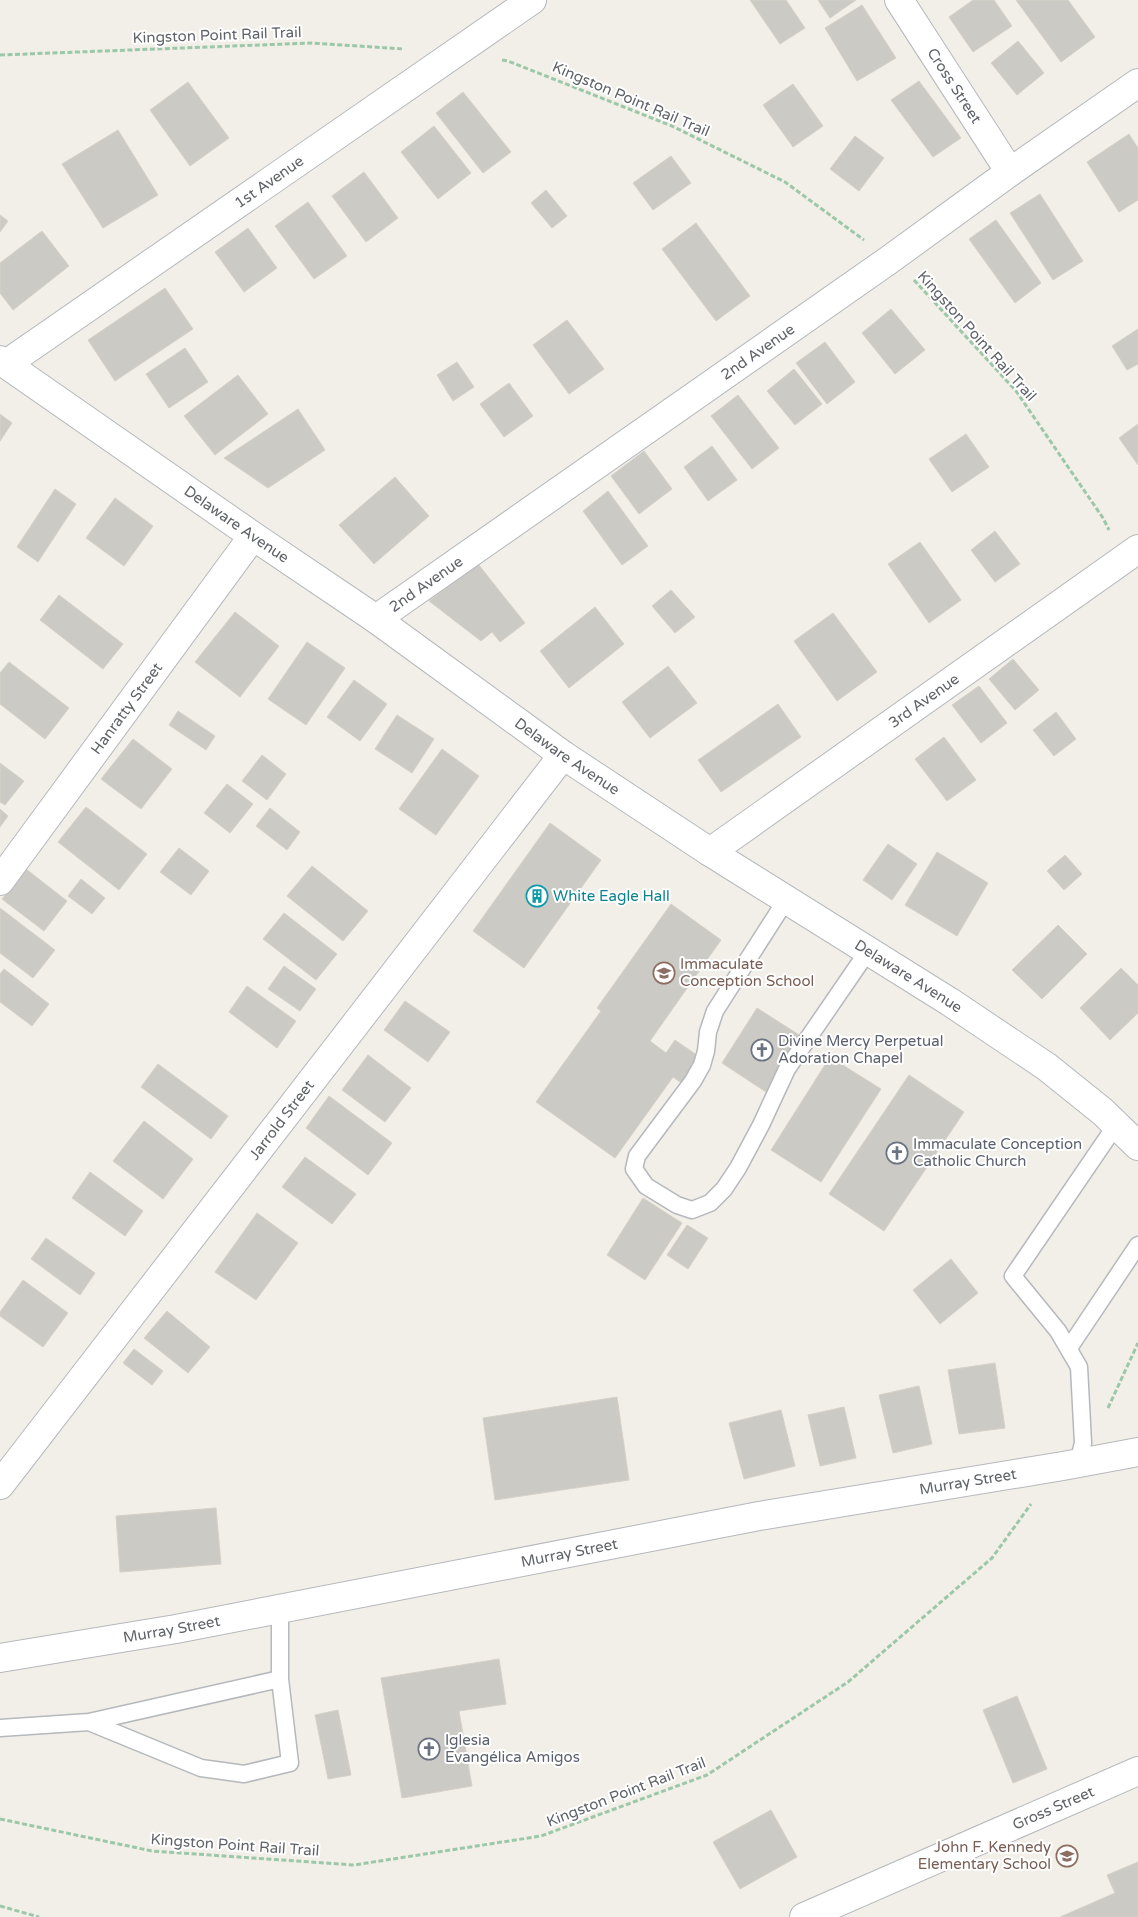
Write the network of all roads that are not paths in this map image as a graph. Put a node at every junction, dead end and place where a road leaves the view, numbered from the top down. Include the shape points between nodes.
1 (532, 0) edge
2 (899, 0) edge
3 (1138, 83) edge
4 (1010, 172) junction
5 (3, 362) edge
6 (253, 536) junction
7 (1130, 554) edge
8 (376, 619) junction
9 (563, 755) junction
10 (710, 852) junction
11 (0, 881) edge
12 (786, 900) junction
13 (868, 951) junction
14 (1116, 1125) junction
15 (1138, 1146) edge
16 (1138, 1245) edge
17 (1068, 1348) junction
18 (1138, 1452) edge
19 (1075, 1457) junction
20 (0, 1485) edge
21 (280, 1609) junction
22 (0, 1658) edge
23 (280, 1679) junction
24 (90, 1722) junction
25 (0, 1728) edge
26 (1138, 1770) edge
27 (804, 1917) edge

1 - 5 street, 1st Avenue
2 - 4 street, Cross Street
3 - 4 street, 2nd Avenue
4 - 8 street, 2nd Avenue
5 - 6 street, Delaware Avenue
6 - 8 street, Delaware Avenue
6 - 11 street, Hanratty Street
7 - 10 street, 3rd Avenue
8 - 9 street, Delaware Avenue
9 - 10 street, Delaware Avenue
9 - 20 street, Jarrold Street
10 - 12 street, Delaware Avenue
12 - 13 street, Delaware Avenue
12 - 13 lane via 715,1011 698,1073 637,1156 634,1169 646,1186 654,1191 692,1210 710,1203 724,1189 761,1125 787,1070
13 - 14 street, Delaware Avenue via 1048,1067
14 - 15 street, Delaware Avenue
14 - 17 lane via 1013,1276
16 - 17 lane
17 - 19 lane via 1080,1367
18 - 19 street, Murray Street
19 - 21 street, Murray Street
21 - 22 street, Murray Street
21 - 23 lane
23 - 24 lane
23 - 24 lane via 290,1762 268,1769 244,1774 201,1768
24 - 25 lane
26 - 27 street, Gross Street

